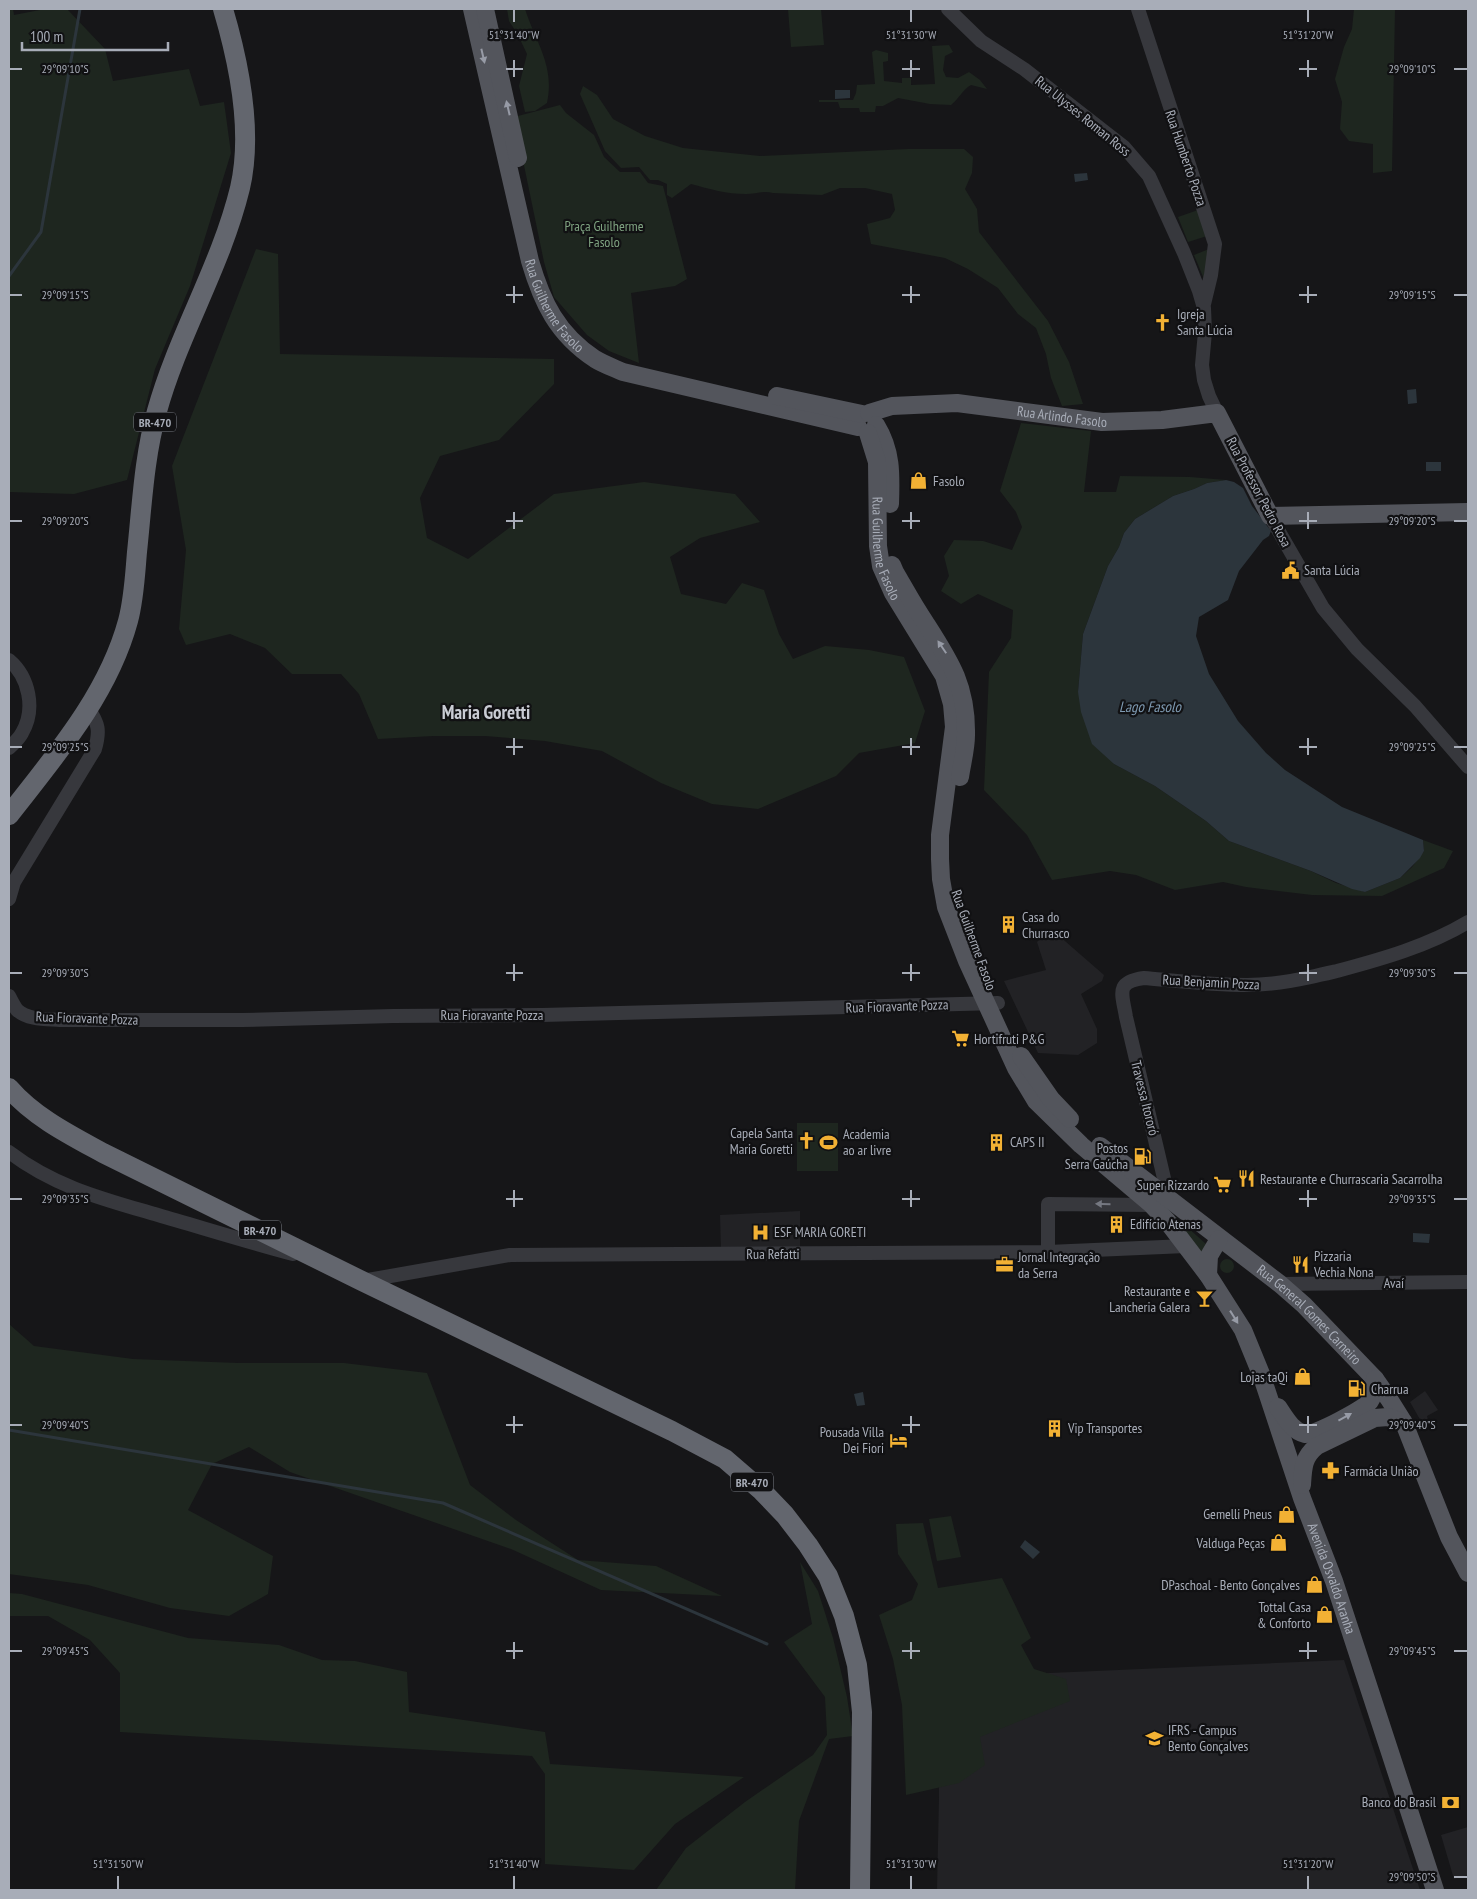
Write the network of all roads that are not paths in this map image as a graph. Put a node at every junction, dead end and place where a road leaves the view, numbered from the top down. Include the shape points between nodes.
1 (223, 9) edge
2 (472, 9) edge
3 (485, 9) edge
4 (948, 9) edge
5 (1138, 9) edge
6 (1204, 308) junction
7 (710, 389) junction
8 (1217, 414) junction
9 (868, 423) junction
10 (1468, 512) edge
11 (1270, 516) junction
12 (9, 660) edge
13 (88, 708) junction
14 (9, 748) edge
15 (1468, 767) edge
16 (9, 815) edge
17 (9, 899) edge
18 (1468, 922) edge
19 (1125, 984) joint
20 (9, 996) edge
21 (992, 1003) junction
22 (9, 1088) edge
23 (9, 1152) edge
24 (1158, 1201) junction
25 (1219, 1239) junction
26 (1186, 1246) junction
27 (1048, 1252) junction
28 (1239, 1254) joint
29 (326, 1262) junction
30 (1208, 1275) junction
31 (362, 1281) junction
32 (1468, 1282) edge
33 (1320, 1283) junction
34 (1280, 1284) junction
35 (1304, 1305) junction
36 (1374, 1378) junction
37 (1268, 1393) junction
38 (1404, 1423) junction
39 (1301, 1492) junction
40 (1468, 1572) edge
41 (860, 1890) edge
42 (1435, 1890) edge

1 - 13 highway, BR-470 via 233,43 243,116 240,187 228,227 168,376 157,412 146,460 135,582 128,621 108,674
2 -> 7 main road, Rua Guilherme Fasolo via 530,262 538,290 550,314 570,339 595,359 623,372
7 -> 3 main road, Rua Guilherme Fasolo via 627,364 595,349 573,330 553,301 538,260
4 - 6 street, Rua Ulysses Roman Ross via 981,41 1024,69 1138,160 1159,196
5 - 6 street, Rua Humberto Pozza via 1215,244
6 - 8 street, Rua Professor Pedro Rosa via 1202,366
7 - 9 main road, Rua Guilherme Fasolo
8 - 9 main road, Rua Arlindo Fasolo via 1102,422 974,404 929,404 884,407
8 - 11 main road, Rua Professor Pedro Rosa
9 - 21 main road, Rua Guilherme Fasolo via 884,438 889,456 889,545 895,572 947,655 962,695 966,737 951,831 951,863 954,893
10 - 11 main road
11 - 15 street, Rua Professor Pedro Rosa via 1323,608 1356,649 1415,706
12 - 14 street via 22,675 30,704 22,734
13 - 16 highway, BR-470
13 - 17 street via 98,723 96,749 14,882
18 - 19 street, Rua Benjamin Pozza via 1422,945 1371,962 1298,980 1247,985 1144,978
19 - 24 street, Travessa Itororó via 1122,995 1126,1017 1167,1188 1167,1194
20 - 21 street, Rua Fioravante Pozza via 17,1010 27,1016 60,1020 551,1015
21 - 24 main road, Rua Guilherme Fasolo via 1016,1068 1036,1101 1081,1145
22 - 29 highway, BR-470 via 28,1107 103,1153
23 - 29 street via 60,1184 105,1200
24 - 25 main road, Rua Guilherme Fasolo
24 - 26 main road, Rua Guilherme Fasolo
24 -> 27 street via 1048,1204
25 - 28 main road, Rua Guilherme Fasolo
25 - 30 main road via 1209,1256
26 - 27 street, Rua Refatti
26 - 30 main road, Rua Guilherme Fasolo
27 - 31 street, Rua Refatti via 510,1255
28 - 34 main road, Rua General Gomes Carneiro
29 - 31 highway, BR-470
30 -> 37 main road, Avenida Osvaldo Aranha via 1243,1330
31 - 41 highway, BR-470 via 582,1386 724,1459 762,1491 784,1515 828,1576 844,1616 856,1665 862,1712
32 - 33 street, Avaí
33 - 34 street, Avaí
33 - 35 street via 1307,1292
34 - 35 main road, Rua General Gomes Carneiro
35 - 36 main road, Rua General Gomes Carneiro
37 -> 36 main road via 1296,1430 1310,1434 1367,1404 1374,1394
36 - 38 main road, Rua General Gomes Carneiro
37 - 39 main road, Avenida Osvaldo Aranha
38 - 39 main road via 1388,1417 1374,1418 1317,1446 1304,1460
38 - 40 main road via 1449,1537
39 - 42 main road, Avenida Osvaldo Aranha via 1334,1581

